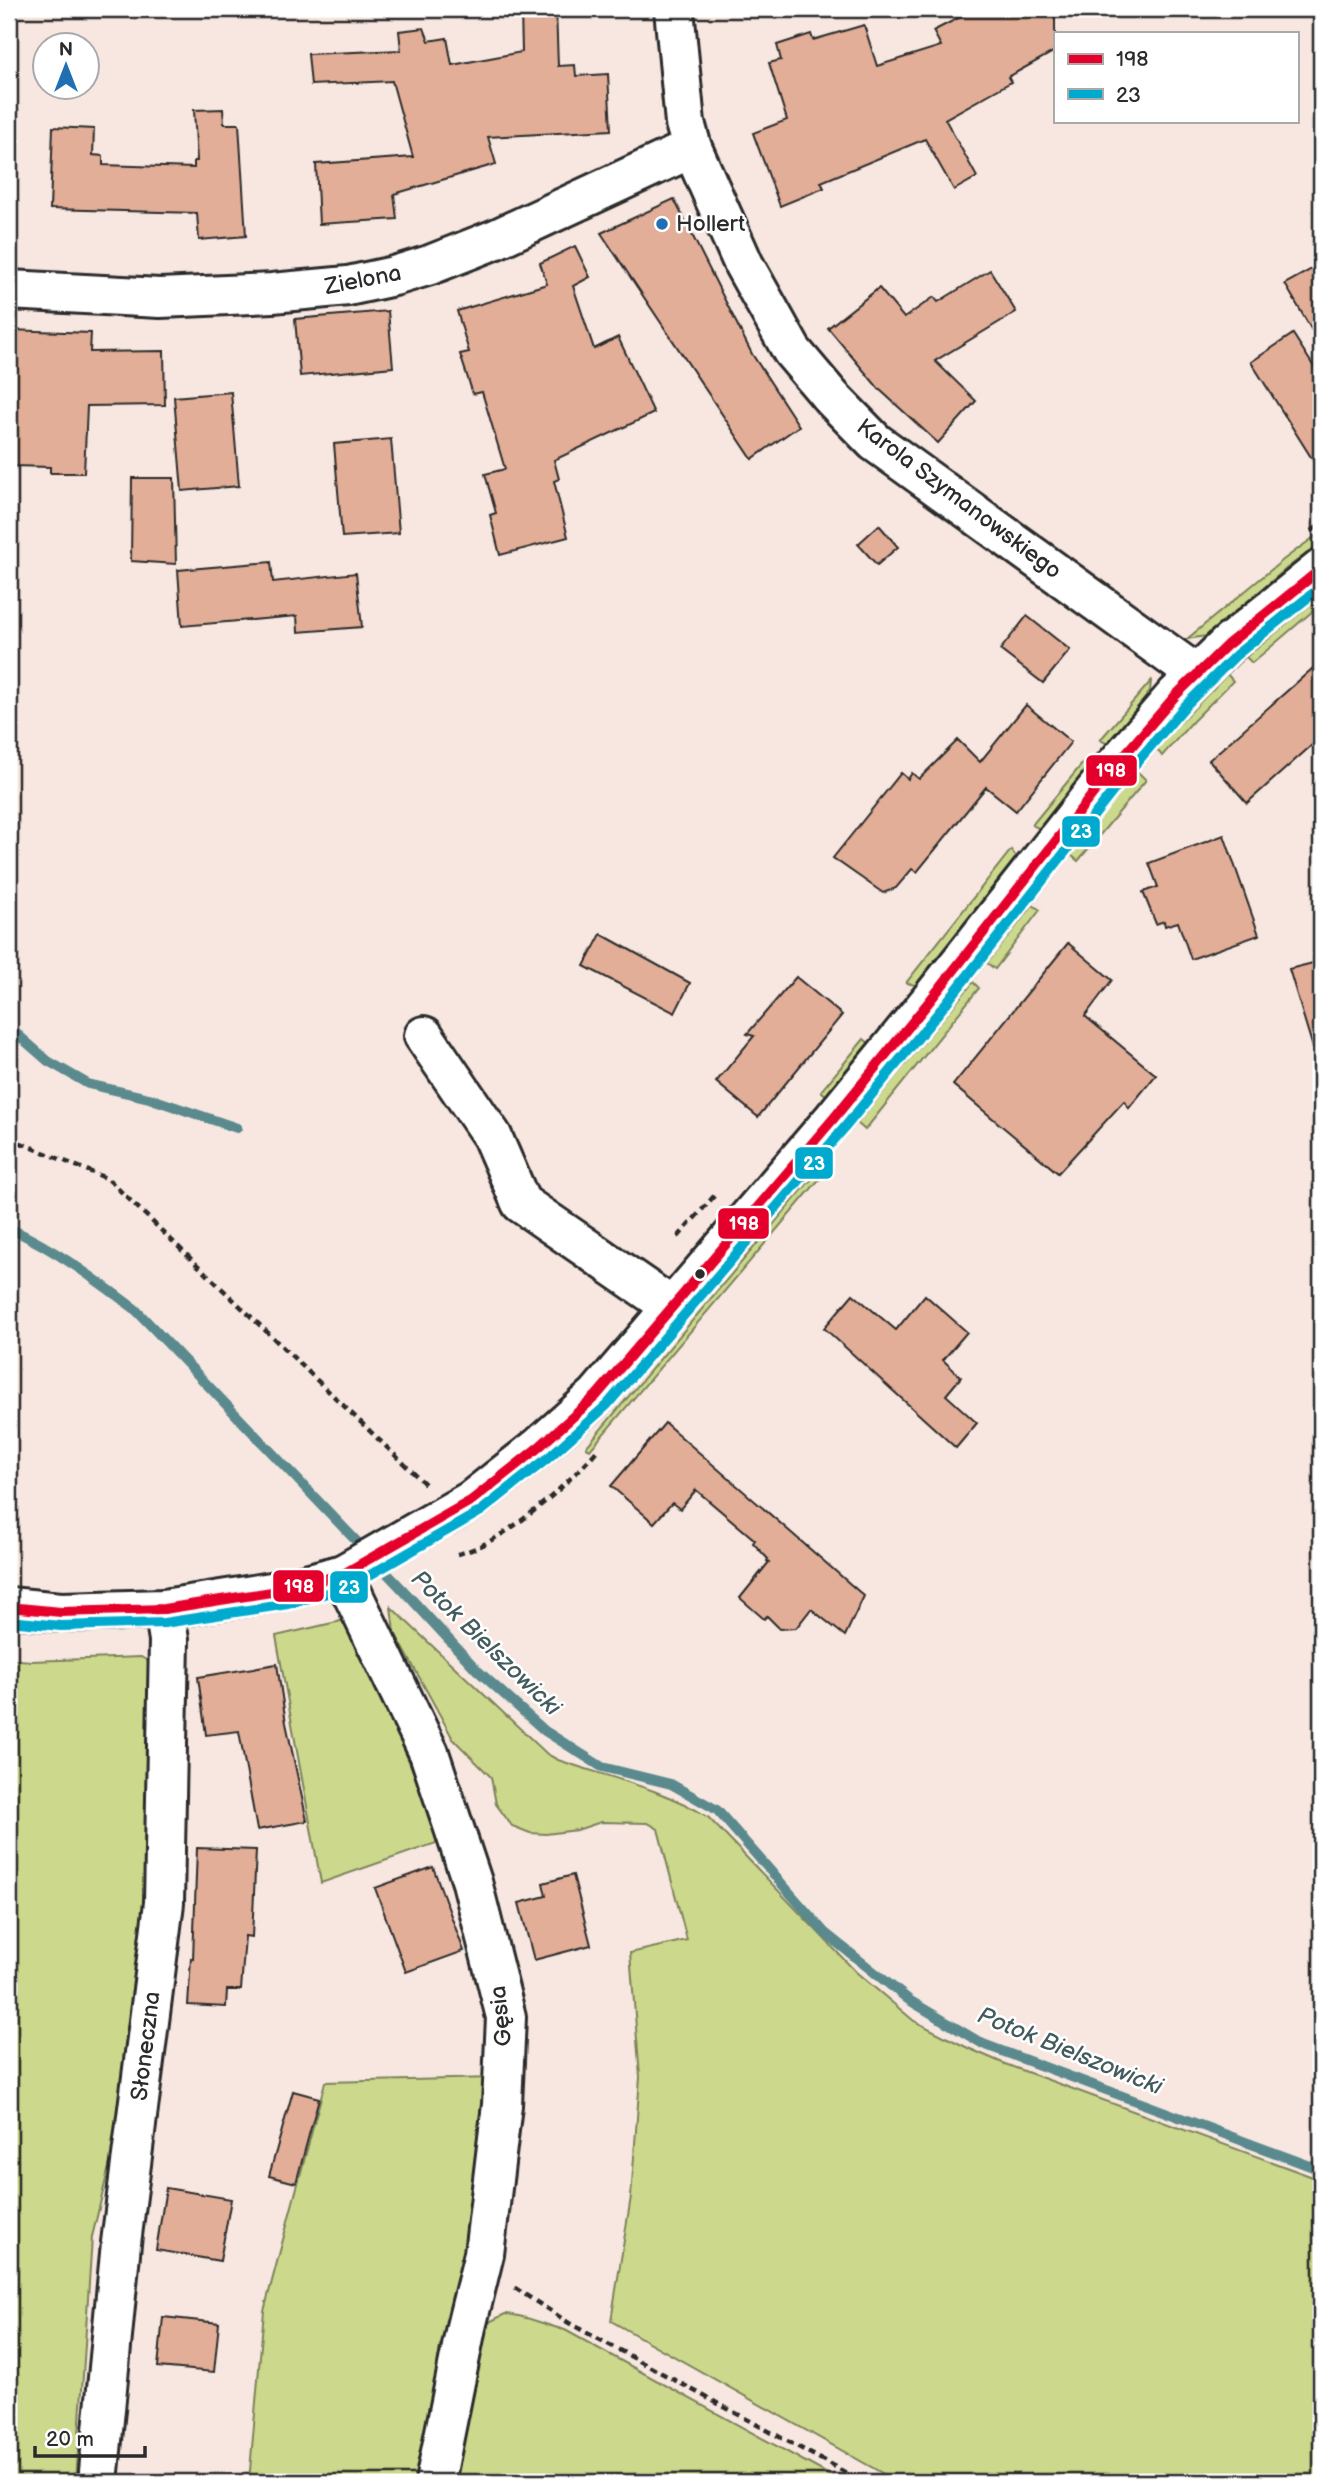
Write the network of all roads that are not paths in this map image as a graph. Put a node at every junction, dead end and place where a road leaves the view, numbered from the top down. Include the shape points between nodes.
1 (678, 10) edge
2 (692, 148) junction
3 (9, 290) edge
4 (1321, 569) edge
5 (1196, 674) junction
6 (424, 1036) dead end
7 (672, 1307) junction
8 (348, 1571) junction
9 (9, 1607) edge
10 (164, 1609) junction
11 (98, 2482) edge
12 (435, 2482) edge

1 - 2 street, Karola Szymanowskiego via 681,93
2 - 3 street, Zielona via 496,239 429,265 348,286 160,298
2 - 5 street, Karola Szymanowskiego via 744,265 792,351 831,397 875,442
4 - 5 street
5 - 7 street via 1114,767 834,1118
6 - 7 street via 492,1136 521,1203
7 - 8 street via 596,1396 539,1447 472,1500
8 - 10 street via 284,1590
8 - 12 street, Gęsia via 429,1753 472,1882 506,2017 502,2105 484,2254
9 - 10 street via 61,1612
10 - 11 street, Słoneczna via 169,1640 164,1903 121,2243

